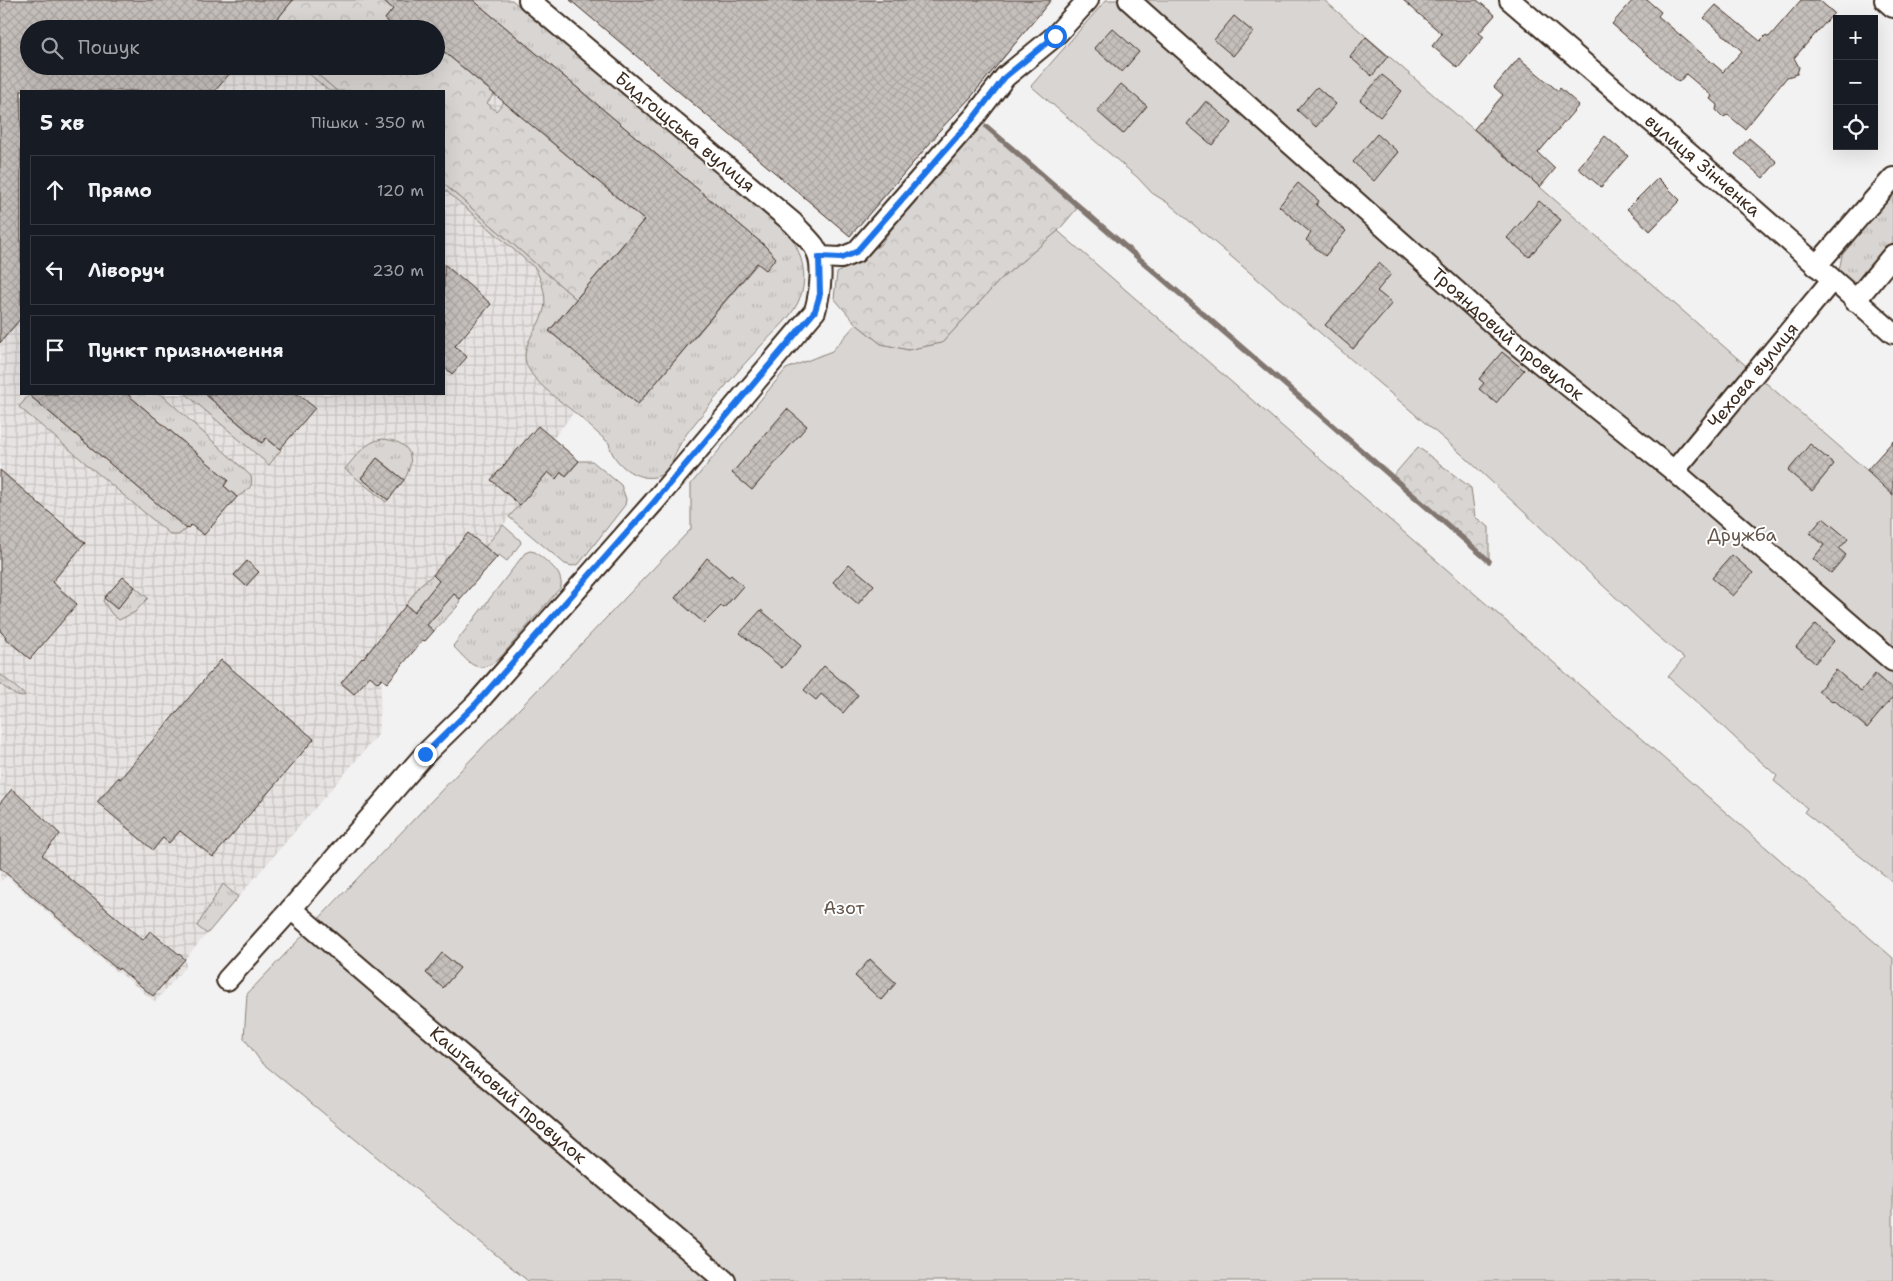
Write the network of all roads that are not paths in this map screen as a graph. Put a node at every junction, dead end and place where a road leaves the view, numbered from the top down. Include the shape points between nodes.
1 (528, 0) edge
2 (1088, 0) edge
3 (1129, 0) edge
4 (1510, 0) edge
5 (1885, 0) edge
6 (1893, 7) edge
7 (1893, 178) edge
8 (1893, 255) edge
9 (819, 257) junction
10 (1816, 266) junction
11 (1832, 280) junction
12 (1855, 301) junction
13 (1893, 333) edge
14 (1674, 471) junction
15 (1893, 661) edge
16 (291, 909) junction
17 (227, 980) dead end
18 (725, 1281) edge

1 - 9 street, Бидгощська вулиця via 792,223
2 - 9 street via 1055,36 1005,77 856,252 841,258
3 - 14 street, Трояндовий провулок via 1510,339
4 - 10 street, вулиця Зінченка
5 - 6 street
7 - 10 street
8 - 12 street
9 - 16 street via 820,294 815,311 654,502 475,705 425,754
10 - 11 street, вулиця Зінченка
11 - 12 street, вулиця Зінченка
11 - 14 street, Чехова вулиця
12 - 13 street, вулиця Зінченка
14 - 15 street, Трояндовий провулок
16 - 17 street
16 - 18 street, Каштановий провулок

